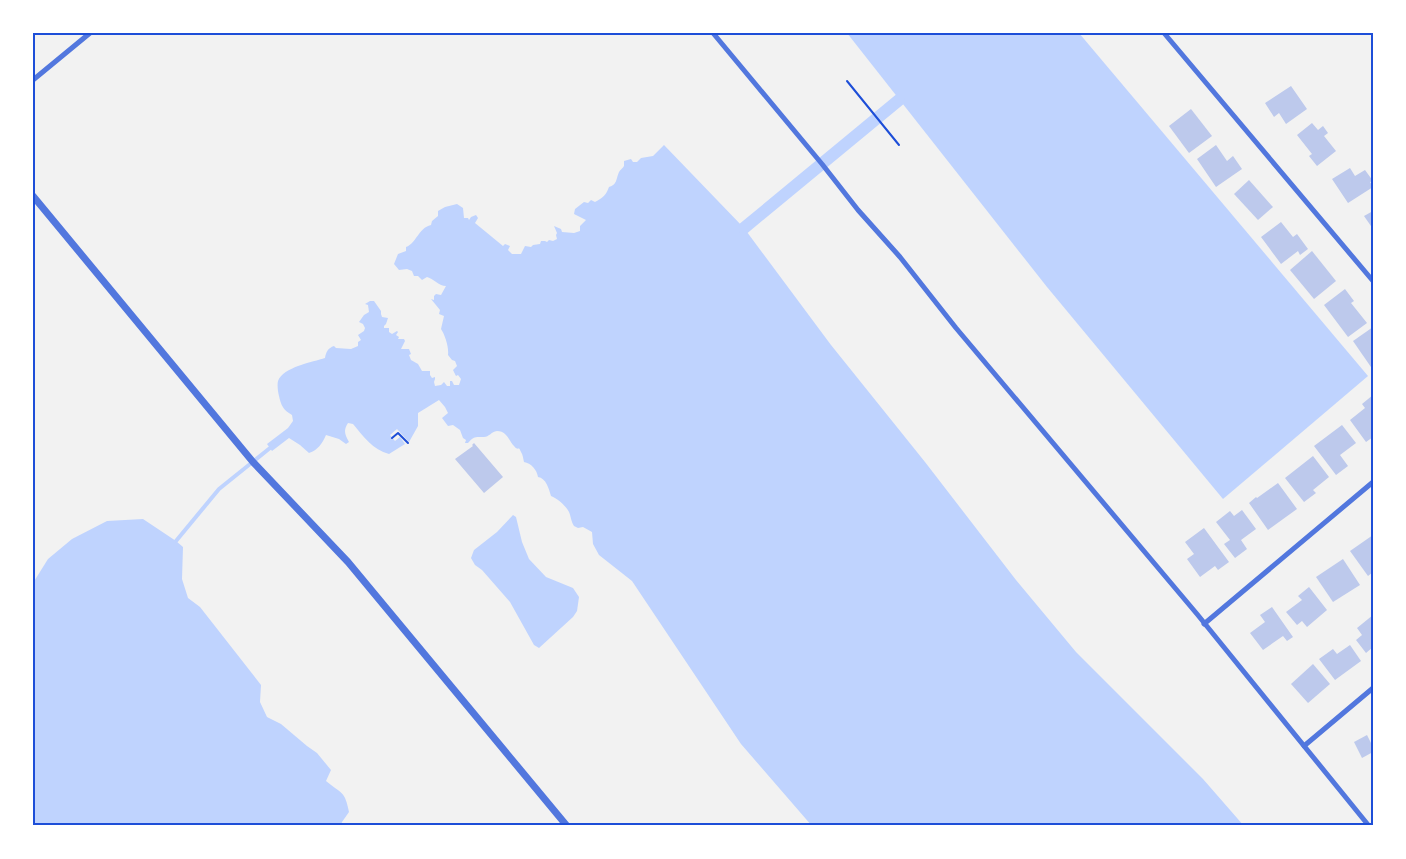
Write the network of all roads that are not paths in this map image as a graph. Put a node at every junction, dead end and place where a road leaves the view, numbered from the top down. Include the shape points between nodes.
1 (90, 33) edge
2 (713, 33) edge
3 (1164, 33) edge
4 (33, 80) edge
5 (33, 196) edge
6 (1373, 281) edge
7 (1373, 482) edge
8 (1204, 624) junction
9 (1373, 688) edge
10 (1304, 746) junction
11 (567, 826) edge
12 (1369, 826) edge

1 - 4 street
2 - 8 street
3 - 6 street
5 - 11 street via 253,462 348,562
7 - 8 street
8 - 10 street
9 - 10 street
10 - 12 street

